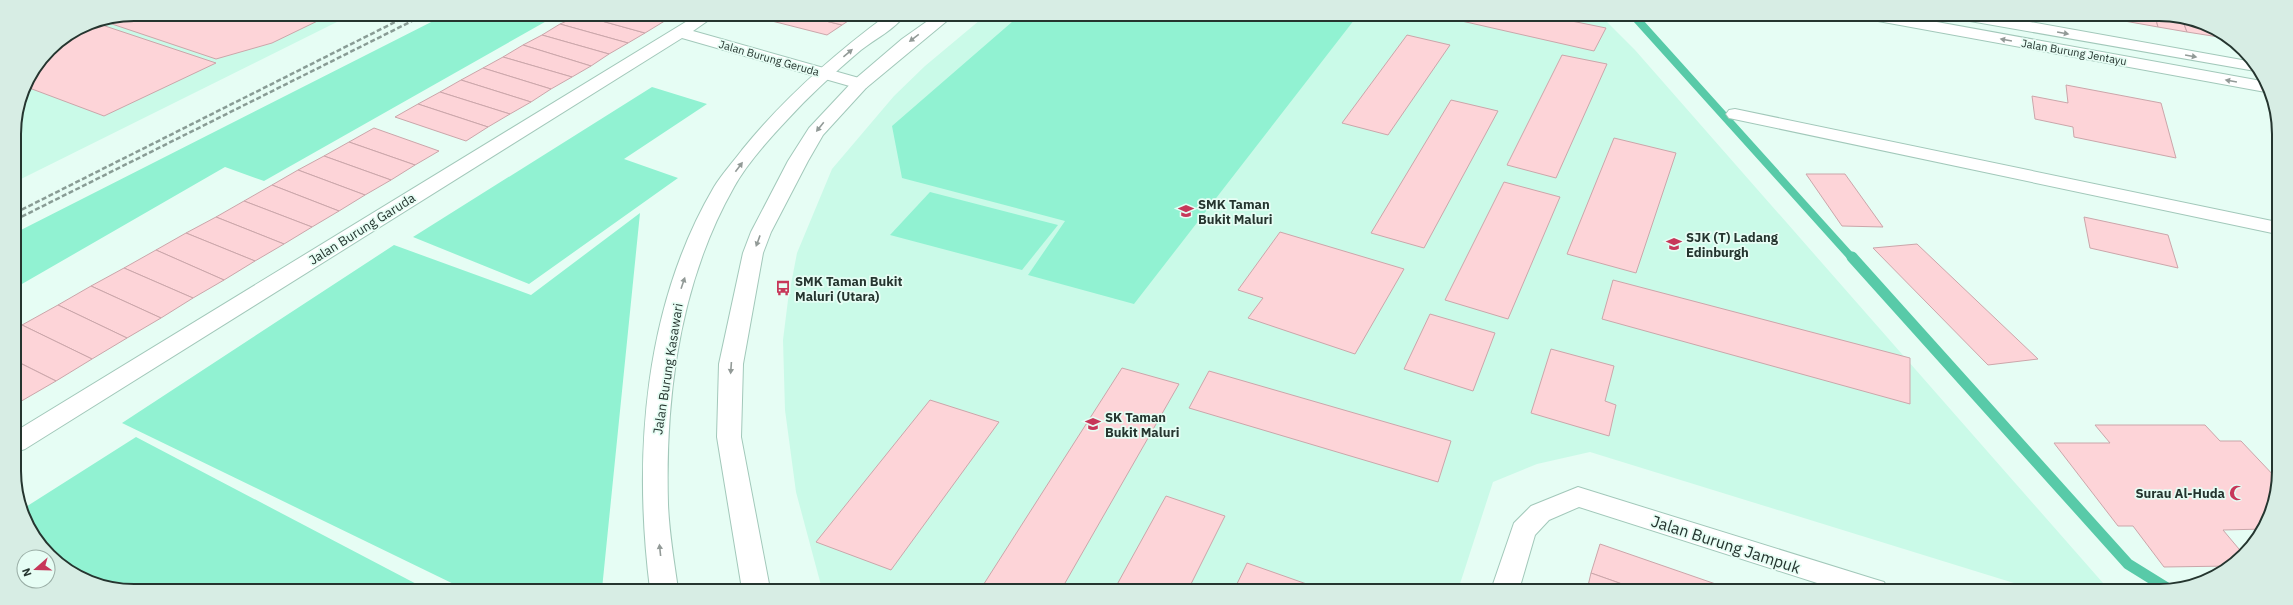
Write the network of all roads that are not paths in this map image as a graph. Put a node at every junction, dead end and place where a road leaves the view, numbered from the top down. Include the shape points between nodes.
1 (697, 21) edge
2 (889, 21) edge
3 (938, 21) edge
4 (1905, 21) edge
5 (1998, 21) edge
6 (678, 32) junction
7 (2250, 67) edge
8 (824, 73) junction
9 (860, 84) junction
10 (2261, 87) edge
11 (1736, 114) dead end
12 (2272, 227) edge
13 (21, 440) edge
14 (663, 584) edge
15 (755, 584) edge
16 (1507, 584) edge
17 (1855, 584) edge

1 - 6 street, Jalan Burung Garuda
8 -> 2 street, Jalan Burung Kasawari
3 -> 9 street
10 -> 4 street, Jalan Burung Jentayu
5 -> 7 street, Jalan Burung Jentayu
6 - 8 street, Jalan Burung Geruda
6 - 13 street, Jalan Burung Garuda
8 - 9 street, Jalan Burung Geruda
14 -> 8 street, Jalan Burung Kasawari via 655,505 658,422 679,296 698,240 725,186 780,116
9 -> 15 street via 816,132 761,232 753,253 731,364 729,437
11 - 12 street
16 - 17 street, Jalan Burung Jampuk via 1523,530 1540,513 1578,497

